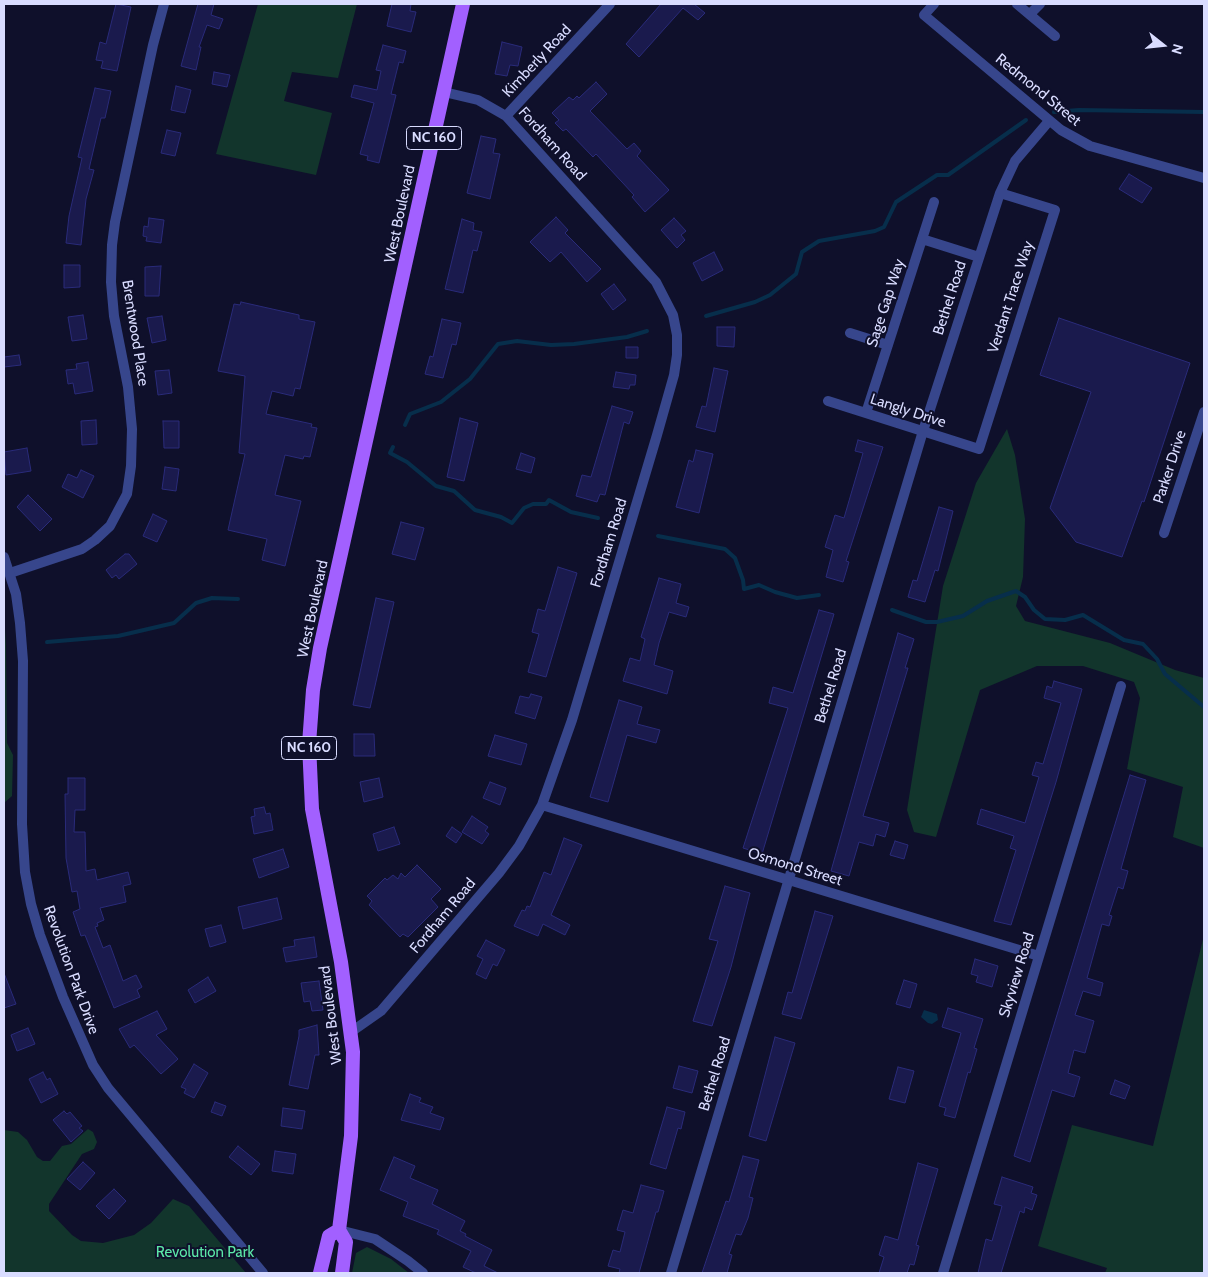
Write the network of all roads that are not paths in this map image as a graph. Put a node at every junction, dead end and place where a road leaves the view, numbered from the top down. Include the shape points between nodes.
1 (164, 4) edge
2 (463, 4) edge
3 (610, 4) edge
4 (934, 4) edge
5 (1017, 4) edge
6 (1040, 4) edge
7 (1030, 14) junction
8 (1055, 36) dead end
9 (444, 92) junction
10 (506, 116) junction
11 (1050, 121) junction
12 (1204, 178) edge
13 (1000, 193) junction
14 (934, 202) dead end
15 (922, 239) junction
16 (979, 257) junction
17 (850, 333) dead end
18 (888, 345) junction
19 (828, 401) dead end
20 (1204, 412) edge
21 (866, 413) junction
22 (924, 431) junction
23 (979, 449) joint
24 (1164, 533) dead end
25 (4, 557) edge
26 (10, 573) junction
27 (1121, 686) dead end
28 (542, 805) junction
29 (788, 880) junction
30 (1039, 956) junction
31 (351, 1032) junction
32 (340, 1230) junction
33 (263, 1273) edge
34 (320, 1273) edge
35 (342, 1273) edge
36 (423, 1273) edge
37 (670, 1273) edge
38 (943, 1273) edge

1 - 26 street, Brentwood Place via 111,251 114,316 128,387 132,428 127,494 110,526 96,540 82,549
2 - 9 main road, West Boulevard / NC 160
3 - 10 street, Kimberly Road
4 - 11 street, Redmond Street via 924,15
5 - 7 street
6 - 7 street
7 - 8 street
9 - 10 street, Fordham Road via 478,100
9 - 31 main road, West Boulevard / NC 160 via 313,690 309,744 312,809
10 - 28 street, Fordham Road via 656,282 672,315 677,335 674,375 664,411 566,738
11 - 12 street, Redmond Street via 1090,146
11 - 13 street, Bethel Road via 1015,161
13 - 16 street, Bethel Road
13 - 23 street, Verdant Trace Way via 1055,210
14 - 15 street, Sage Gap Way
15 - 16 street
15 - 18 street, Sage Gap Way
16 - 22 street, Bethel Road
17 - 18 street
18 - 21 street, Sage Gap Way
19 - 21 street, Langly Drive
20 - 24 street, Parker Drive
21 - 22 street, Langly Drive
22 - 23 street, Langly Drive
22 - 29 street, Bethel Road
25 - 26 street, Revolution Park Drive
26 - 33 street, Revolution Park Drive via 20,623 23,661 22,824 25,872 43,943 93,1065 108,1088
27 - 30 street, Skyview Road
28 - 29 street, Osmond Street
28 - 31 street, Fordham Road via 499,873 381,1011
29 - 30 street, Osmond Street
29 - 37 street, Bethel Road
30 - 38 street, Skyview Road
31 - 32 main road, West Boulevard / NC 160 via 351,1136
32 - 34 main road via 328,1239
32 - 35 main road, West Boulevard / NC 160 via 346,1242
32 - 36 street via 376,1239

